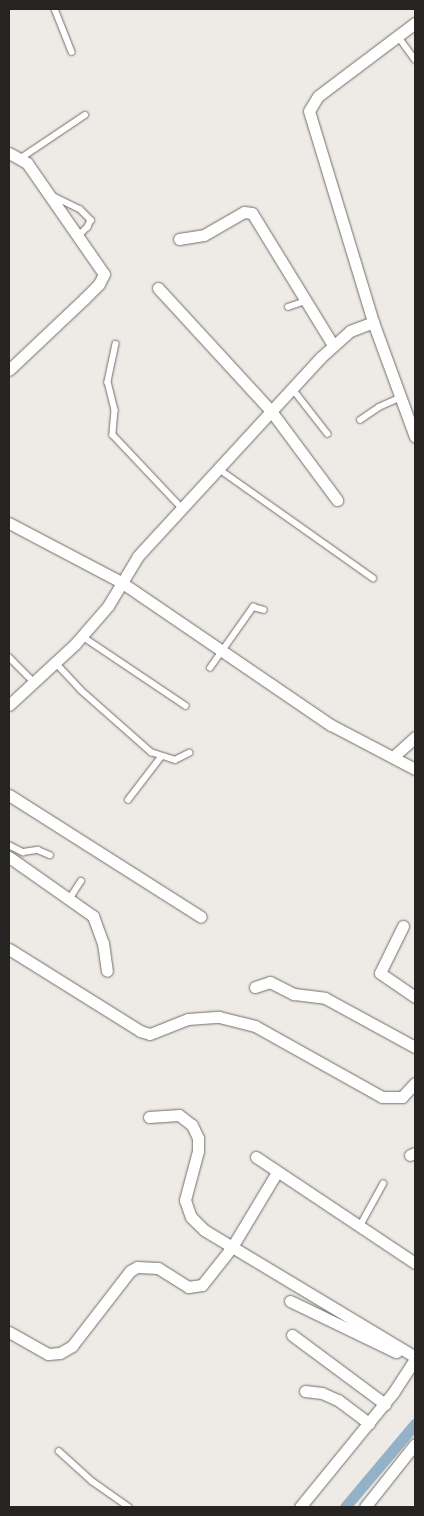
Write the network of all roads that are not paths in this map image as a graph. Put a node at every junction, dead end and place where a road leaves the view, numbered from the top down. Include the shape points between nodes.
1 (55, 9) edge
2 (415, 23) edge
3 (398, 36) junction
4 (72, 52) dead end
5 (415, 59) edge
6 (85, 115) dead end
7 (9, 153) edge
8 (21, 158) junction
9 (50, 194) junction
10 (80, 235) junction
11 (179, 239) dead end
12 (158, 288) dead end
13 (305, 301) junction
14 (288, 307) dead end
15 (374, 322) junction
16 (116, 344) dead end
17 (333, 345) junction
18 (9, 370) edge
19 (292, 388) junction
20 (401, 397) junction
21 (271, 411) junction
22 (360, 420) dead end
23 (328, 434) dead end
24 (415, 436) edge
25 (219, 469) junction
26 (337, 500) dead end
27 (182, 508) junction
28 (9, 523) edge
29 (373, 578) dead end
30 (121, 582) junction
31 (264, 610) dead end
32 (82, 636) junction
33 (221, 652) junction
34 (9, 657) edge
35 (55, 662) junction
36 (210, 668) dead end
37 (34, 682) junction
38 (9, 705) edge
39 (186, 706) dead end
40 (415, 736) edge
41 (189, 753) dead end
42 (161, 757) junction
43 (393, 757) junction
44 (415, 770) edge
45 (9, 795) edge
46 (128, 800) dead end
47 (9, 845) edge
48 (50, 855) dead end
49 (9, 857) edge
50 (81, 882) dead end
51 (70, 898) junction
52 (201, 917) dead end
53 (403, 926) dead end
54 (9, 949) edge
55 (107, 971) dead end
56 (255, 987) dead end
57 (415, 997) edge
58 (415, 1047) edge
59 (415, 1083) edge
60 (149, 1117) dead end
61 (256, 1157) dead end
62 (277, 1172) junction
63 (383, 1184) dead end
64 (360, 1224) junction
65 (232, 1247) junction
66 (415, 1263) edge
67 (290, 1301) dead end
68 (9, 1332) edge
69 (292, 1335) dead end
70 (412, 1356) edge
71 (305, 1391) dead end
72 (385, 1404) junction
73 (369, 1423) junction
74 (415, 1444) edge
75 (59, 1451) dead end
76 (372, 1505) edge
77 (129, 1507) edge
78 (300, 1507) edge

1 - 4 lane
2 - 3 street
3 - 5 lane
3 - 15 street via 318,96 309,111
6 - 8 lane
7 - 8 street
8 - 9 street
9 - 10 street
9 - 10 lane via 80,209 91,220
10 - 18 street via 103,268 102,279
11 - 13 street via 204,234 244,212 252,213
12 - 21 street
13 - 14 lane
13 - 17 street
15 - 17 street via 350,331
15 - 20 street
16 - 27 lane via 108,382 115,410 113,435
17 - 19 street
19 - 21 street
19 - 23 lane
20 - 22 lane via 379,406
20 - 24 street
21 - 25 street
21 - 26 street
25 - 27 street
25 - 29 lane
27 - 30 street via 138,556
28 - 30 street
30 - 32 street via 108,606
30 - 33 street
31 - 33 lane via 253,607
32 - 35 street
32 - 39 lane
33 - 36 lane
33 - 43 street via 355,740
34 - 37 lane
35 - 37 street
35 - 42 lane via 81,690
37 - 38 street
40 - 43 street
41 - 42 lane via 175,760
42 - 46 lane
43 - 44 street
45 - 52 street
47 - 48 lane via 23,852 38,850
49 - 51 street
50 - 51 lane
51 - 55 street via 86,909 97,924
53 - 57 street via 380,973
54 - 59 street via 140,1031 150,1034 188,1019 219,1017 255,1026 382,1097 402,1097
56 - 58 street via 270,982 294,994 325,998
60 - 65 street via 179,1115 192,1125 198,1138 198,1151 185,1200 191,1217 204,1230
61 - 62 street
62 - 64 street
62 - 65 street
63 - 64 lane
64 - 66 street
65 - 68 street via 202,1286 188,1287 158,1268 137,1267 130,1271 72,1346 56,1355
65 - 70 street
67 - 70 street via 392,1352
69 - 72 street
70 - 72 street
71 - 73 street via 322,1393 338,1400
72 - 73 street
73 - 78 street
74 - 76 street
75 - 77 lane via 92,1481

